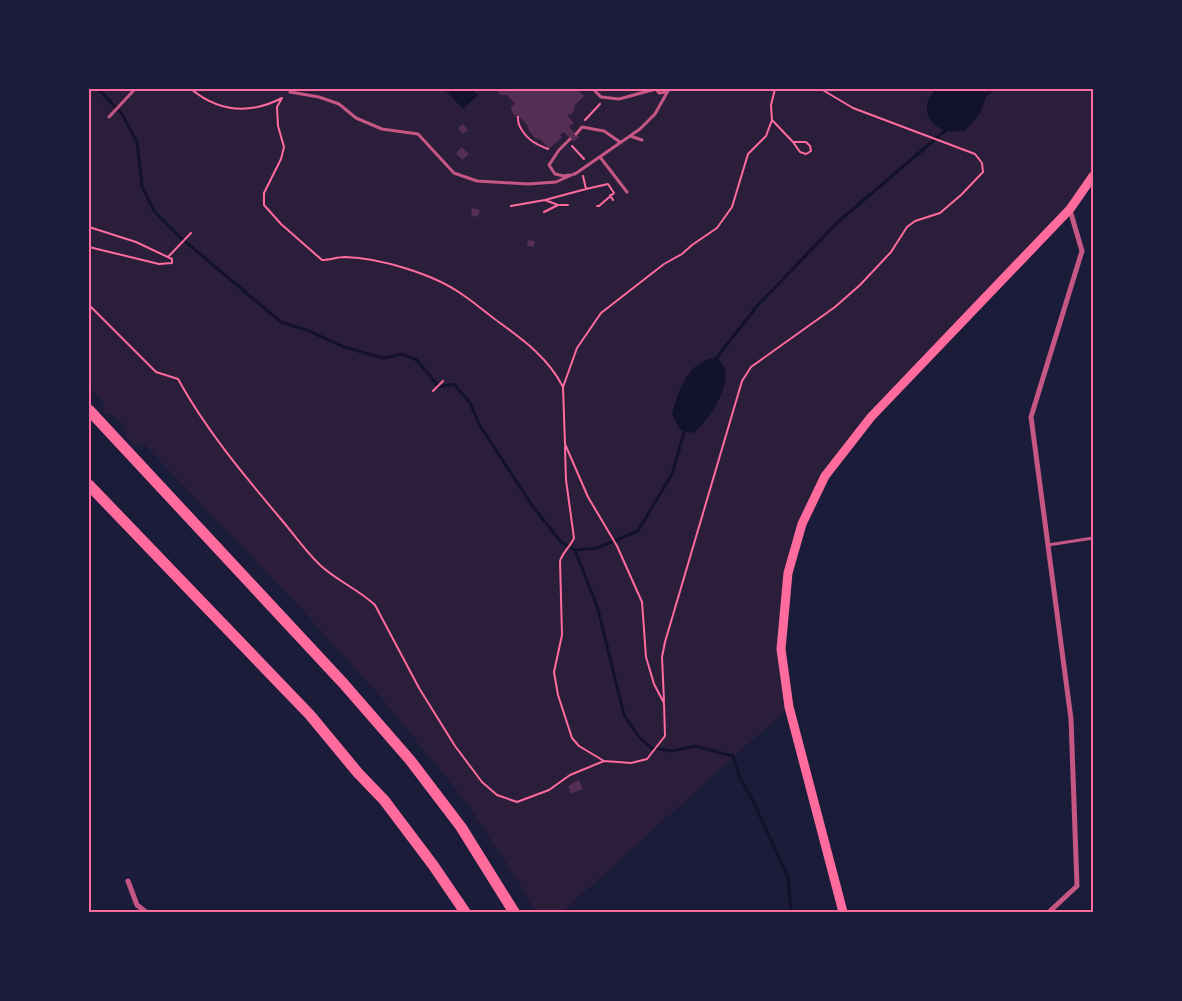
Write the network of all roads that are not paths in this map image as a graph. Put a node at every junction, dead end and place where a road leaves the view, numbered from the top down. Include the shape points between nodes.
1 (135, 89) edge
2 (593, 89) edge
3 (656, 89) edge
4 (668, 90) edge
5 (290, 92) dead end
6 (110, 115) dead end
7 (576, 134) dead end
8 (630, 136) junction
9 (569, 140) road end
10 (642, 140) dead end
11 (620, 142) junction
12 (600, 157) junction
13 (576, 174) junction
14 (1093, 176) edge
15 (627, 192) dead end
16 (1070, 209) junction
17 (89, 410) edge
18 (89, 485) edge
19 (1093, 538) edge
20 (1048, 545) junction
21 (128, 881) dead end
22 (146, 912) edge
23 (465, 912) edge
24 (514, 912) edge
25 (843, 912) edge
26 (1048, 912) edge

1 - 6 lane
2 - 3 lane via 601,98 619,99
3 - 4 lane via 659,93
4 - 8 lane via 655,114
5 - 13 lane via 339,104 356,118 382,128 418,134 454,173 476,181 528,184 556,182
7 - 11 lane via 582,128 604,131
8 - 10 lane
8 - 11 lane
9 - 13 lane via 550,165 555,174
11 - 12 lane
12 - 13 lane
12 - 15 lane
14 - 16 main road
16 - 20 street via 1082,250 1031,416
16 - 25 main road via 871,417 825,476 802,524 788,573 780,649 789,708
17 - 24 highway via 343,683 410,760 461,827
18 - 23 highway via 310,715 384,800
19 - 20 lane
20 - 26 street via 1071,719 1077,886
21 - 22 street via 137,905

